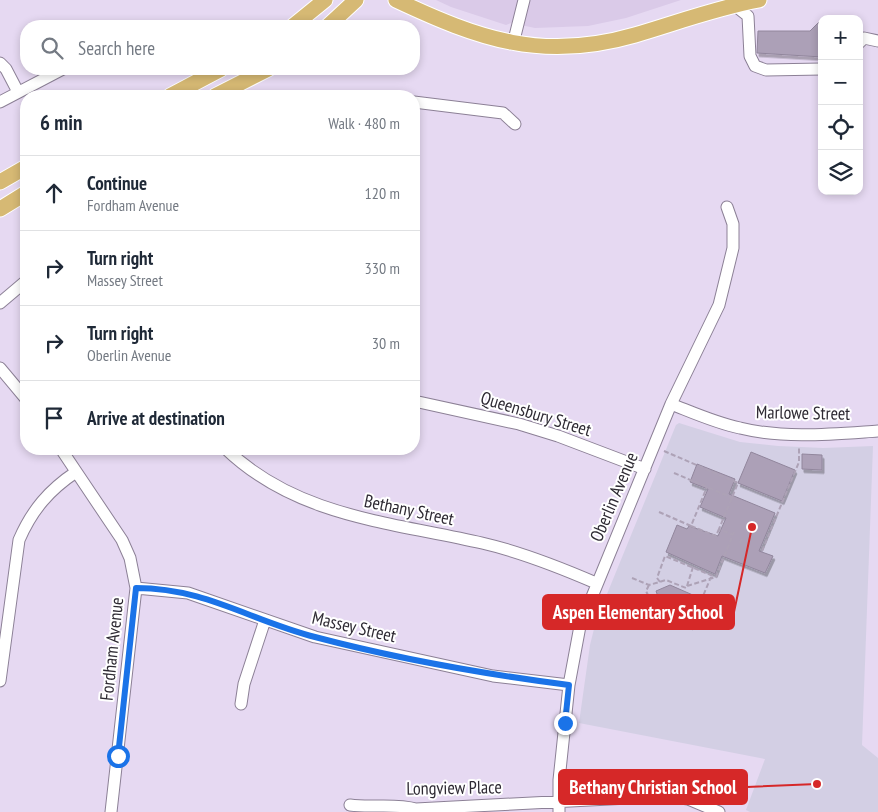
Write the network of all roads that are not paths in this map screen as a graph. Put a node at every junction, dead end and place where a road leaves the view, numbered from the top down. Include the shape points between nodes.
1 (325, 0) edge
2 (356, 0) edge
3 (396, 0) edge
4 (524, 0) edge
5 (759, 0) edge
6 (734, 2) edge
7 (300, 20) edge
8 (334, 20) edge
9 (863, 39) edge
10 (878, 41) edge
11 (513, 44) junction
12 (0, 63) edge
13 (818, 69) edge
14 (51, 75) edge
15 (209, 75) edge
16 (256, 75) edge
17 (22, 90) edge
18 (181, 90) edge
19 (227, 90) edge
20 (18, 92) joint
21 (0, 102) edge
22 (420, 103) edge
23 (515, 124) dead end
24 (20, 170) edge
25 (0, 182) edge
26 (20, 196) edge
27 (727, 207) dead end
28 (0, 209) edge
29 (20, 286) edge
30 (0, 302) edge
31 (0, 368) edge
32 (20, 392) edge
33 (420, 402) edge
34 (671, 404) junction
35 (878, 431) edge
36 (66, 455) edge
37 (234, 455) edge
38 (645, 469) junction
39 (76, 472) junction
40 (596, 583) junction
41 (136, 588) junction
42 (265, 620) junction
43 (0, 681) edge
44 (569, 685) junction
45 (241, 704) dead end
46 (350, 805) dead end
47 (559, 808) edge
48 (443, 810) edge
49 (715, 811) edge
50 (111, 812) edge

1 - 7 main road
2 - 8 main road
3 - 11 main road via 461,29
4 - 11 street
5 - 6 main road
6 - 11 main road via 635,35 593,45 550,47
6 - 13 street via 748,18 750,56 755,66 766,70
9 - 10 street
12 - 20 street
14 - 17 street
15 - 18 main road
16 - 19 main road
20 - 21 street
22 - 23 street via 503,113
24 - 25 main road
26 - 28 main road
27 - 34 street, Oberlin Avenue via 733,224 733,248 719,305
29 - 30 street
31 - 32 street
33 - 38 street, Queensbury Street via 519,424
34 - 35 street, Marlowe Street via 713,421 764,432 826,434
34 - 38 street, Oberlin Avenue
36 - 39 street, Fordham Avenue
37 - 40 street, Bethany Street via 267,481 315,505 502,548
38 - 40 street, Oberlin Avenue
39 - 41 street, Fordham Avenue via 122,540 130,558
39 - 43 street via 40,503 28,519 19,540
40 - 44 street, Oberlin Avenue via 580,626
41 - 42 street, Massey Street via 188,593
41 - 50 street, Fordham Avenue
42 - 44 street, Massey Street via 315,638 492,676
42 - 45 street via 244,684
44 - 47 street, Oberlin Avenue
46 - 48 street, Longview Place
47 - 48 street, Longview Place
47 - 49 street, Longview Place via 666,796 688,799

